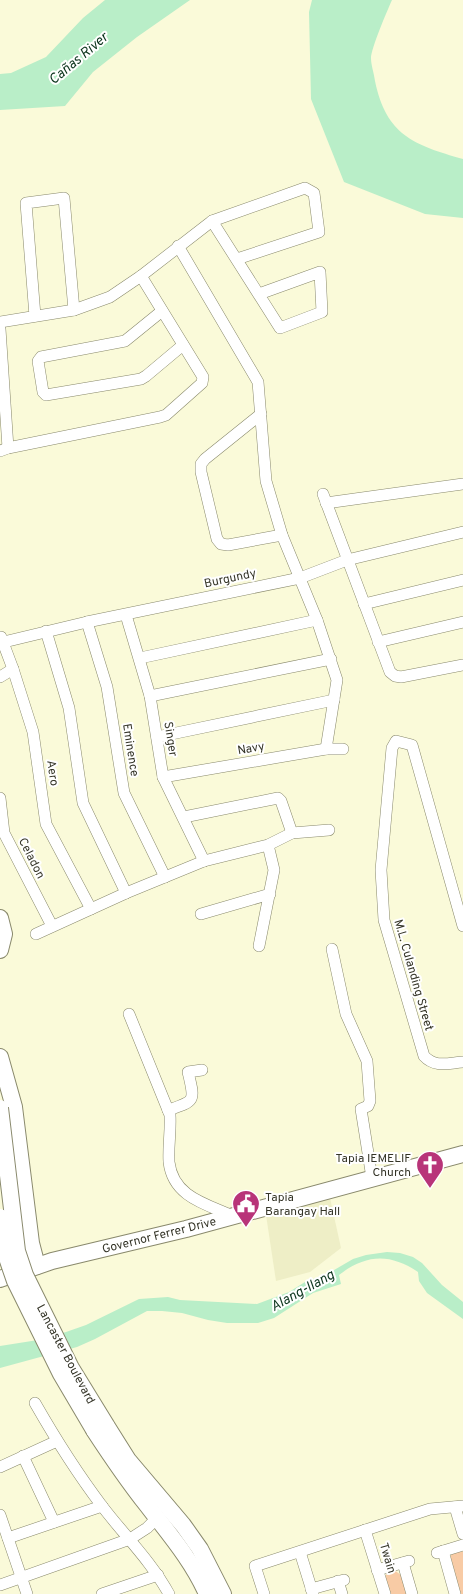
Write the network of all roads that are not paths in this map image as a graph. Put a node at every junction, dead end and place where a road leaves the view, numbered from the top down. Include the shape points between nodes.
1 (212, 221) junction
2 (178, 246) junction
3 (237, 259) junction
4 (141, 276) junction
5 (259, 294) junction
6 (74, 310) junction
7 (162, 311) junction
8 (35, 316) junction
9 (0, 322) edge
10 (0, 329) edge
11 (183, 345) junction
12 (261, 414) junction
13 (4, 450) edge
14 (463, 484) edge
15 (463, 532) edge
16 (282, 535) junction
17 (347, 560) junction
18 (300, 578) junction
19 (463, 580) edge
20 (364, 604) junction
21 (126, 614) junction
22 (318, 620) junction
23 (87, 622) junction
24 (463, 622) edge
25 (46, 631) junction
26 (1, 640) edge
27 (378, 642) junction
28 (140, 658) junction
29 (331, 660) junction
30 (463, 665) edge
31 (13, 669) junction
32 (0, 677) edge
33 (150, 696) junction
34 (334, 700) junction
35 (157, 736) junction
36 (326, 749) junction
37 (343, 749) dead end
38 (164, 777) junction
39 (0, 798) edge
40 (184, 817) junction
41 (329, 830) dead end
42 (292, 833) junction
43 (268, 845) junction
44 (204, 861) junction
45 (165, 876) junction
46 (126, 893) junction
47 (270, 894) junction
48 (91, 909) junction
49 (201, 914) dead end
50 (0, 918) edge
51 (52, 926) junction
52 (463, 926) edge
53 (36, 934) dead end
54 (259, 946) dead end
55 (332, 949) dead end
56 (0, 950) edge
57 (129, 1014) dead end
58 (0, 1057) edge
59 (463, 1062) edge
60 (202, 1070) dead end
61 (0, 1108) edge
62 (168, 1110) junction
63 (463, 1154) edge
64 (372, 1178) junction
65 (233, 1216) junction
66 (0, 1217) edge
67 (37, 1266) junction
68 (0, 1278) edge
69 (35, 1403) dead end
70 (100, 1428) junction
71 (57, 1441) junction
72 (23, 1456) junction
73 (0, 1467) edge
74 (102, 1506) junction
75 (459, 1506) edge
76 (0, 1515) edge
77 (157, 1518) junction
78 (54, 1522) junction
79 (365, 1530) junction
80 (463, 1534) edge
81 (8, 1538) junction
82 (130, 1539) junction
83 (463, 1545) edge
84 (300, 1552) junction
85 (377, 1570) junction
86 (158, 1575) junction
87 (21, 1577) junction
88 (0, 1585) edge
89 (312, 1592) edge
90 (27, 1594) edge
91 (102, 1594) edge
92 (168, 1594) edge
93 (206, 1594) edge
94 (223, 1594) edge
95 (264, 1594) edge
96 (342, 1594) edge
97 (385, 1594) edge
98 (412, 1594) edge
99 (455, 1594) edge

1 - 2 street
1 - 3 street
1 - 3 street via 305,188 314,194 319,232
2 - 4 street
2 - 12 street via 258,382
3 - 5 street
4 - 6 street via 110,297
4 - 7 street
5 - 5 street via 320,272 322,312 280,328
6 - 8 street
6 - 8 street via 64,198 26,203
7 - 11 street
7 - 11 street via 125,341 41,357 38,361 42,392 46,395 141,379
8 - 9 street
10 - 13 street
11 - 13 street via 203,377 202,383 166,415
12 - 16 street via 266,481
12 - 16 street via 205,459 201,472 221,544
14 - 17 street via 324,499
15 - 17 street, Burgundy
16 - 18 street
17 - 18 street, Burgundy
17 - 20 street
18 - 21 street, Burgundy
18 - 22 street
19 - 20 street
20 - 27 street
21 - 23 street, Burgundy
21 - 28 street, Singer
22 - 28 street
22 - 29 street
23 - 25 street, Burgundy
23 - 45 street, Eminence via 107,687 124,793
24 - 27 street
25 - 26 street, Burgundy
25 - 46 street via 69,708 83,803
26 - 31 street, Aero
27 - 30 street via 390,672 395,676
28 - 33 street, Singer
29 - 33 street
29 - 34 street via 337,680
31 - 32 street
31 - 48 street, Aero via 33,732 46,824
33 - 35 street, Singer
34 - 35 street
34 - 36 street
35 - 38 street, Singer
36 - 37 street, Navy
36 - 38 street, Navy
38 - 40 street, Singer
39 - 51 street, Celadon via 4,833
40 - 42 street via 278,798
40 - 44 street, Singer
41 - 42 street
42 - 43 street
43 - 44 street
43 - 47 street via 274,870
44 - 45 street
45 - 46 street
46 - 48 street
47 - 49 street
47 - 54 street
48 - 51 street
50 - 56 main road via 4,934
51 - 53 street
52 - 59 street, M.L. Culanding Street via 412,745 396,740 392,748 381,870 384,920 424,1056 439,1064
55 - 64 street via 346,1014 369,1069 370,1101 361,1109
57 - 62 street
58 - 67 main road via 14,1107 31,1243
60 - 62 street via 188,1072 192,1100
61 - 70 main road, Lancaster Boulevard, bridge via 17,1251 25,1275
62 - 65 street via 171,1127 169,1161 178,1187 192,1198
63 - 64 main road, Governor Ferrer Drive
64 - 65 main road, Governor Ferrer Drive
65 - 67 main road, Governor Ferrer Drive
66 - 70 main road, Lancaster Boulevard, bridge via 6,1255 15,1281 61,1374
67 - 68 main road, Governor Ferrer Drive
69 - 71 street
70 - 77 main road, Lancaster Boulevard via 117,1464
70 - 94 main road, Lancaster Boulevard via 183,1525 200,1549
71 - 72 street
71 - 74 street
72 - 73 street
72 - 78 street
74 - 78 street
74 - 82 street
75 - 79 street via 430,1509
75 - 80 street
76 - 81 street
77 - 82 street
77 - 93 main road, Lancaster Boulevard via 189,1560
78 - 81 street
79 - 84 street
79 - 85 street, Twain
81 - 87 street
82 - 86 street
82 - 87 street
83 - 99 street via 439,1552
84 - 89 street
84 - 95 street via 255,1566
85 - 97 street, Twain
85 - 98 street via 406,1562
86 - 91 street
86 - 92 street
87 - 88 street
87 - 90 street
89 - 96 street via 341,1580

